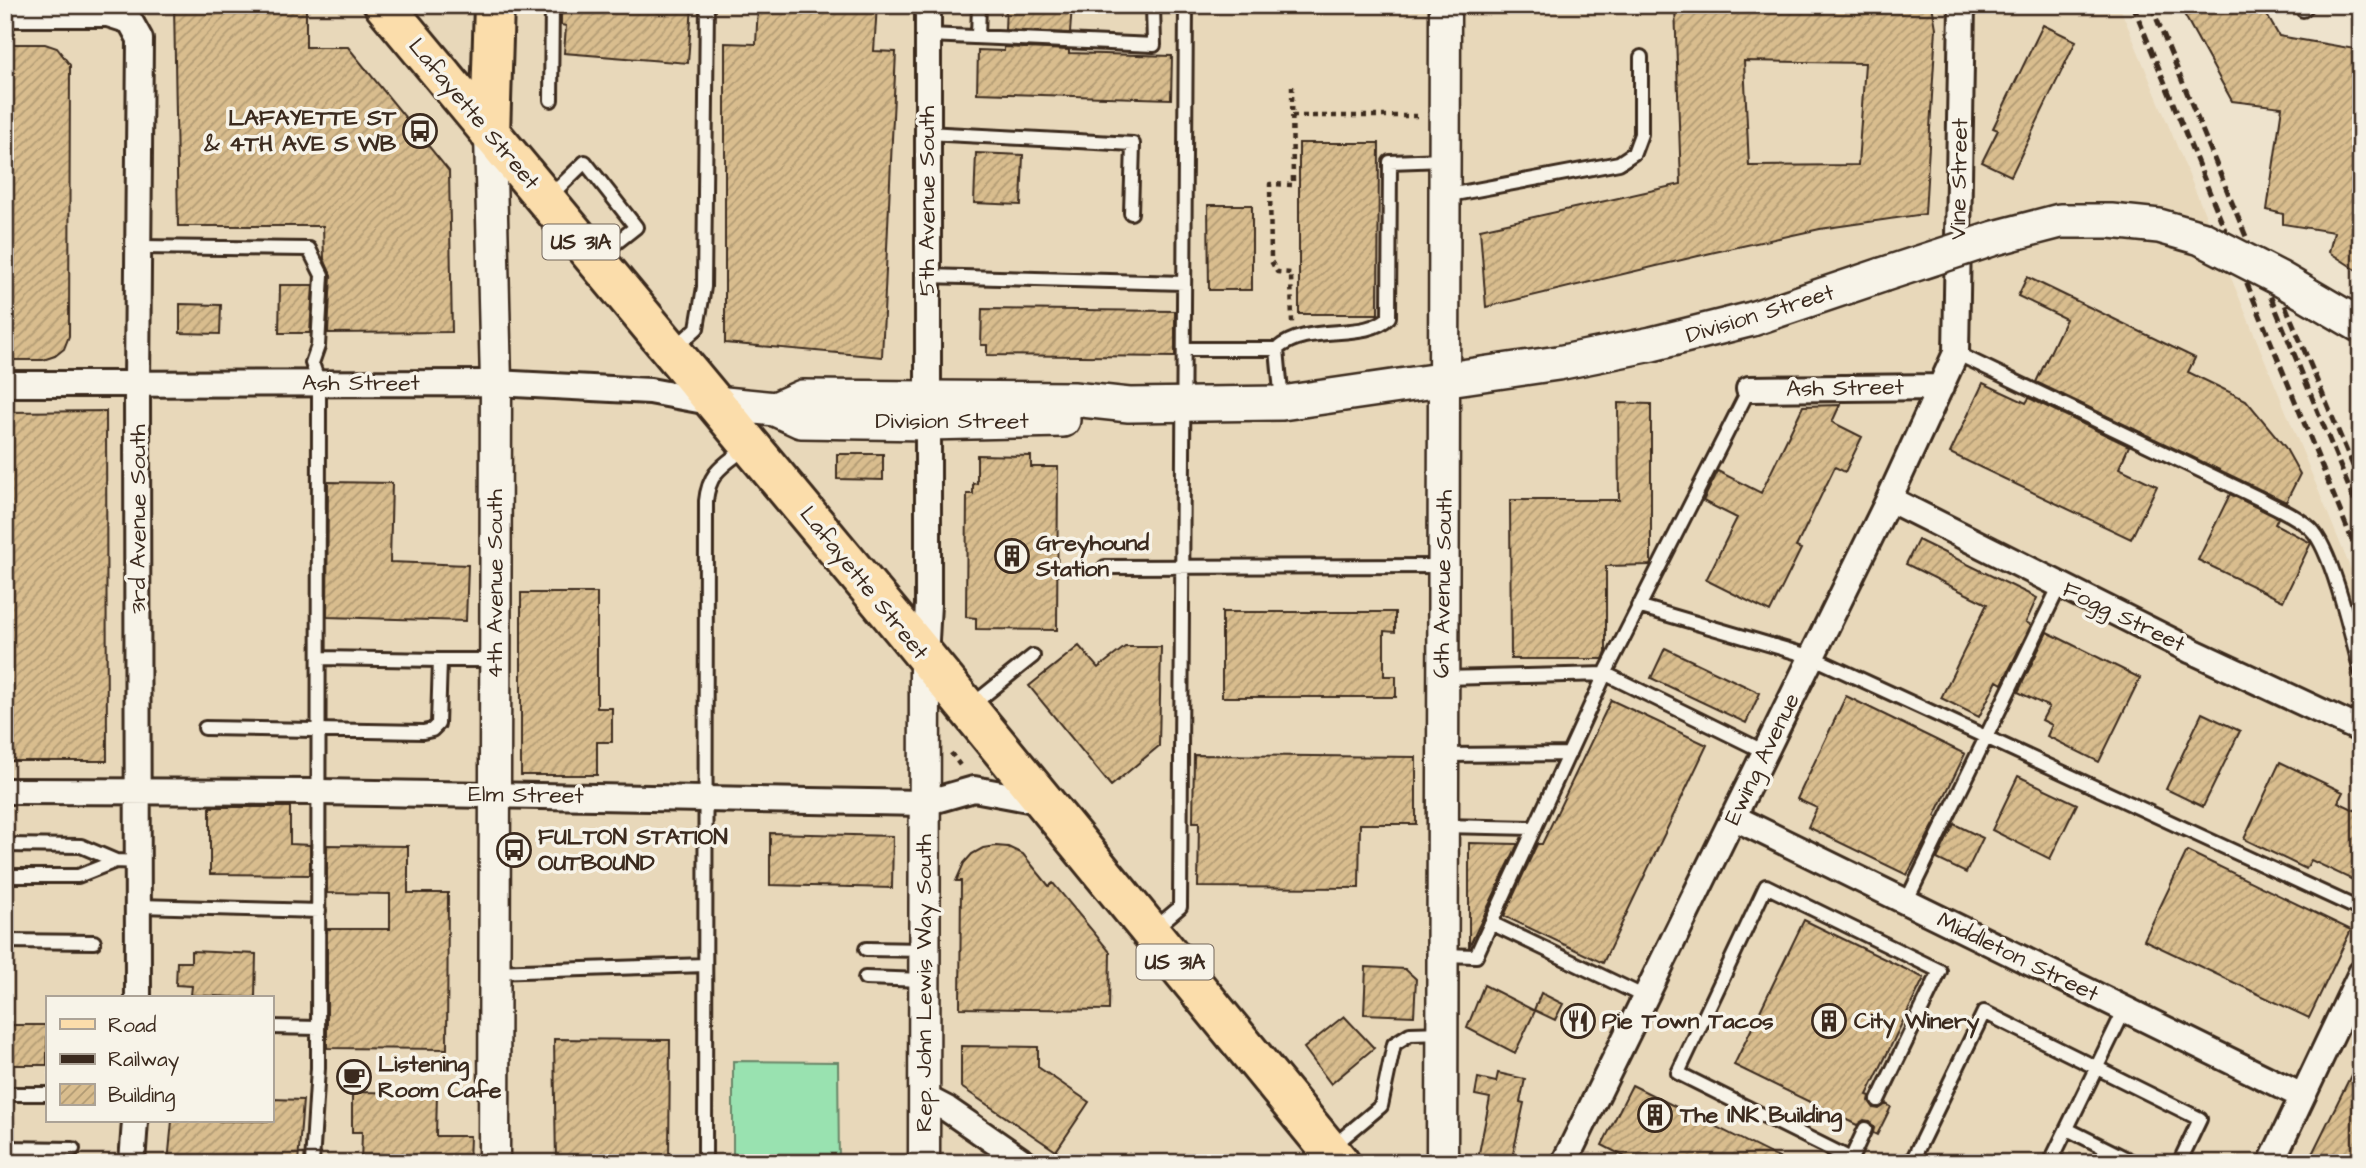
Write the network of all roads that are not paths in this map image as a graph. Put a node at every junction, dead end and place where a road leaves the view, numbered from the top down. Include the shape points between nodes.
1 (384, 5) edge
2 (494, 5) edge
3 (552, 5) edge
4 (706, 5) edge
5 (928, 5) edge
6 (979, 5) edge
7 (1153, 5) edge
8 (1186, 5) edge
9 (1445, 5) edge
10 (1962, 5) edge
11 (123, 11) edge
12 (5, 14) edge
13 (928, 35) junction
14 (978, 37) junction
15 (1641, 57) dead end
16 (551, 100) dead end
17 (926, 133) junction
18 (490, 134) junction
19 (1444, 160) junction
20 (1444, 196) junction
21 (545, 200) junction
22 (1131, 213) dead end
23 (139, 247) junction
24 (595, 260) junction
25 (928, 276) junction
26 (1184, 283) junction
27 (2361, 326) edge
28 (1184, 349) junction
29 (1277, 349) junction
30 (671, 350) junction
31 (1956, 353) junction
32 (1445, 380) junction
33 (137, 383) junction
34 (319, 383) junction
35 (496, 383) junction
36 (5, 384) edge
37 (1941, 387) junction
38 (1749, 389) joint
39 (715, 403) junction
40 (1282, 403) junction
41 (1183, 405) junction
42 (928, 410) junction
43 (750, 445) junction
44 (1889, 499) junction
45 (1443, 566) junction
46 (1105, 567) dead end
47 (1183, 567) junction
48 (2060, 586) junction
49 (1638, 606) junction
50 (1033, 656) dead end
51 (1812, 657) junction
52 (319, 658) junction
53 (925, 658) junction
54 (440, 660) junction
55 (494, 660) junction
56 (2361, 671) edge
57 (1605, 674) junction
58 (1441, 678) junction
59 (968, 709) junction
60 (2359, 724) edge
61 (205, 728) dead end
62 (320, 732) junction
63 (1986, 737) junction
64 (1765, 752) junction
65 (1569, 754) junction
66 (1443, 755) junction
67 (5, 791) edge
68 (138, 791) junction
69 (319, 792) junction
70 (494, 794) junction
71 (704, 798) junction
72 (1044, 802) junction
73 (925, 803) junction
74 (1733, 817) junction
75 (1443, 826) junction
76 (1535, 828) junction
77 (5, 845) edge
78 (127, 862) junction
79 (5, 876) edge
80 (1906, 902) junction
81 (138, 906) junction
82 (319, 911) junction
83 (2361, 911) edge
84 (1491, 923) junction
85 (1151, 932) junction
86 (5, 940) edge
87 (94, 942) dead end
88 (866, 949) dead end
89 (925, 950) junction
90 (1443, 955) junction
91 (705, 965) junction
92 (493, 972) junction
93 (2361, 973) edge
94 (865, 978) dead end
95 (924, 980) junction
96 (138, 996) edge
97 (1645, 997) junction
98 (2125, 1009) junction
99 (273, 1027) edge
100 (318, 1028) junction
101 (1444, 1033) junction
102 (2096, 1068) junction
103 (5, 1094) edge
104 (46, 1094) edge
105 (2302, 1096) junction
106 (924, 1097) junction
107 (1878, 1100) dead end
108 (135, 1122) edge
109 (1865, 1129) dead end
110 (2067, 1129) junction
111 (5, 1148) edge
112 (73, 1149) dead end
113 (1334, 1156) edge
114 (1850, 1161) edge
115 (132, 1163) edge
116 (312, 1163) edge
117 (494, 1163) edge
118 (705, 1163) edge
119 (924, 1163) edge
120 (1025, 1163) edge
121 (1442, 1163) edge
122 (1564, 1163) edge
123 (1911, 1163) edge
124 (2050, 1163) edge
125 (2135, 1163) edge
126 (2179, 1163) edge
127 (2271, 1163) edge

1 - 18 main road, Lafayette Street / US 31A
2 - 18 main road, 4th Avenue South
3 - 16 lane
4 - 30 lane via 704,287 697,328
5 - 13 street, 5th Avenue South
6 - 14 lane
7 - 14 lane via 1154,45
8 - 26 lane
9 - 19 street, 6th Avenue South
10 - 31 street, Vine Street
11 - 12 street
11 - 23 street, 3rd Avenue South via 140,39
13 - 14 lane
13 - 17 street, 5th Avenue South
15 - 20 lane via 1640,134 1634,153 1619,163
17 - 22 lane via 1133,144
17 - 25 street, 5th Avenue South
18 - 21 main road, Lafayette Street / US 31A
18 - 35 street, 4th Avenue South
19 - 20 street, 6th Avenue South
19 - 29 lane via 1390,162 1389,317 1377,326 1292,339
20 - 32 street, 6th Avenue South
21 - 24 main road, Lafayette Street / US 31A
21 - 24 lane via 585,162 636,227
23 - 33 street, 3rd Avenue South
23 - 34 lane via 309,249 322,275 318,346 312,363
24 - 30 main road, Lafayette Street / US 31A
25 - 26 lane
25 - 42 street, 5th Avenue South
26 - 28 lane
27 - 32 main road, Division Street, bridge via 2201,238 2159,226 2060,220 1689,336
28 - 29 lane
28 - 41 lane
29 - 40 lane
30 - 39 main road, Lafayette Street / US 31A
31 - 37 street, Ewing Avenue
31 - 56 lane via 2260,499 2312,529 2348,618
32 - 40 main road, Division Street
32 - 45 street, 6th Avenue South
33 - 34 street, Ash Street
33 - 36 street, Ash Street
33 - 68 street, 3rd Avenue South
34 - 35 street, Ash Street
34 - 52 lane
35 - 39 street, Ash Street via 650,391
35 - 55 street, 4th Avenue South
37 - 38 street, Ash Street
37 - 44 street, Ewing Avenue
38 - 49 lane
39 - 42 main road, Division Street via 775,410 802,397
39 - 43 main road, Lafayette Street / US 31A
40 - 41 main road, Division Street
41 - 42 main road, Division Street via 1073,399
41 - 47 lane
42 - 53 street, 5th Avenue South
43 - 53 main road, Lafayette Street / US 31A
43 - 71 lane via 713,474 707,488
44 - 48 street, Fogg Street
44 - 51 street, Ewing Avenue
45 - 47 lane
45 - 58 street, 6th Avenue South
46 - 47 lane
47 - 85 lane via 1180,907
48 - 60 street, Fogg Street via 2264,686
48 - 63 lane
49 - 51 lane
49 - 57 lane
50 - 59 lane
51 - 63 lane
51 - 64 street, Ewing Avenue
52 - 54 lane
52 - 62 lane
53 - 59 main road, Lafayette Street / US 31A
53 - 73 street, 5th Avenue South
54 - 55 lane
54 - 62 lane via 438,724 432,730
55 - 70 street, 4th Avenue South
57 - 58 lane
57 - 64 lane
57 - 65 lane
58 - 66 street, 6th Avenue South
59 - 72 main road, Lafayette Street / US 31A
61 - 62 lane
62 - 69 lane
63 - 80 lane
63 - 83 lane
64 - 74 street, Ewing Avenue
65 - 66 lane
65 - 76 lane
66 - 75 street, 6th Avenue South
67 - 68 street, Elm Street
68 - 69 street, Elm Street
68 - 78 street, 3rd Avenue South
69 - 70 street, Elm Street
69 - 82 lane
70 - 71 street, Elm Street
70 - 92 street, 4th Avenue South
71 - 73 street, Elm Street
71 - 91 lane
72 - 73 street, Elm Street via 974,789
72 - 85 main road, Lafayette Street / US 31A
73 - 89 street, Rep. John Lewis Way South
74 - 80 street, Middleton Street
74 - 97 street, Ewing Avenue
75 - 76 lane
75 - 90 street, 6th Avenue South
76 - 84 lane
77 - 78 lane via 80,846
78 - 79 lane via 78,876
78 - 81 street, 3rd Avenue South
80 - 98 street, Middleton Street
81 - 82 lane
81 - 96 street, 3rd Avenue South
82 - 100 lane
84 - 90 lane via 1476,956
84 - 97 lane
85 - 113 main road, Lafayette Street / US 31A
86 - 87 lane
88 - 89 lane
89 - 95 street, Rep. John Lewis Way South
90 - 101 street, 6th Avenue South
91 - 92 lane
91 - 118 lane
92 - 117 street, 4th Avenue South
93 - 105 street
94 - 95 lane
95 - 106 street, Rep. John Lewis Way South
97 - 122 street, Ewing Avenue
98 - 102 lane
98 - 105 street, Middleton Street
99 - 100 lane
100 - 116 lane
101 - 113 lane via 1410,1034 1394,1044 1381,1106
101 - 121 street, 6th Avenue South
102 - 110 lane
102 - 123 lane via 1984,1013
102 - 126 lane via 2200,1119
103 - 104 lane
105 - 127 street
106 - 119 street, Rep. John Lewis Way South
106 - 120 street
107 - 114 lane via 1940,971 1766,886 1678,1073
108 - 115 street
109 - 114 lane
110 - 124 lane
110 - 125 lane
111 - 112 lane

